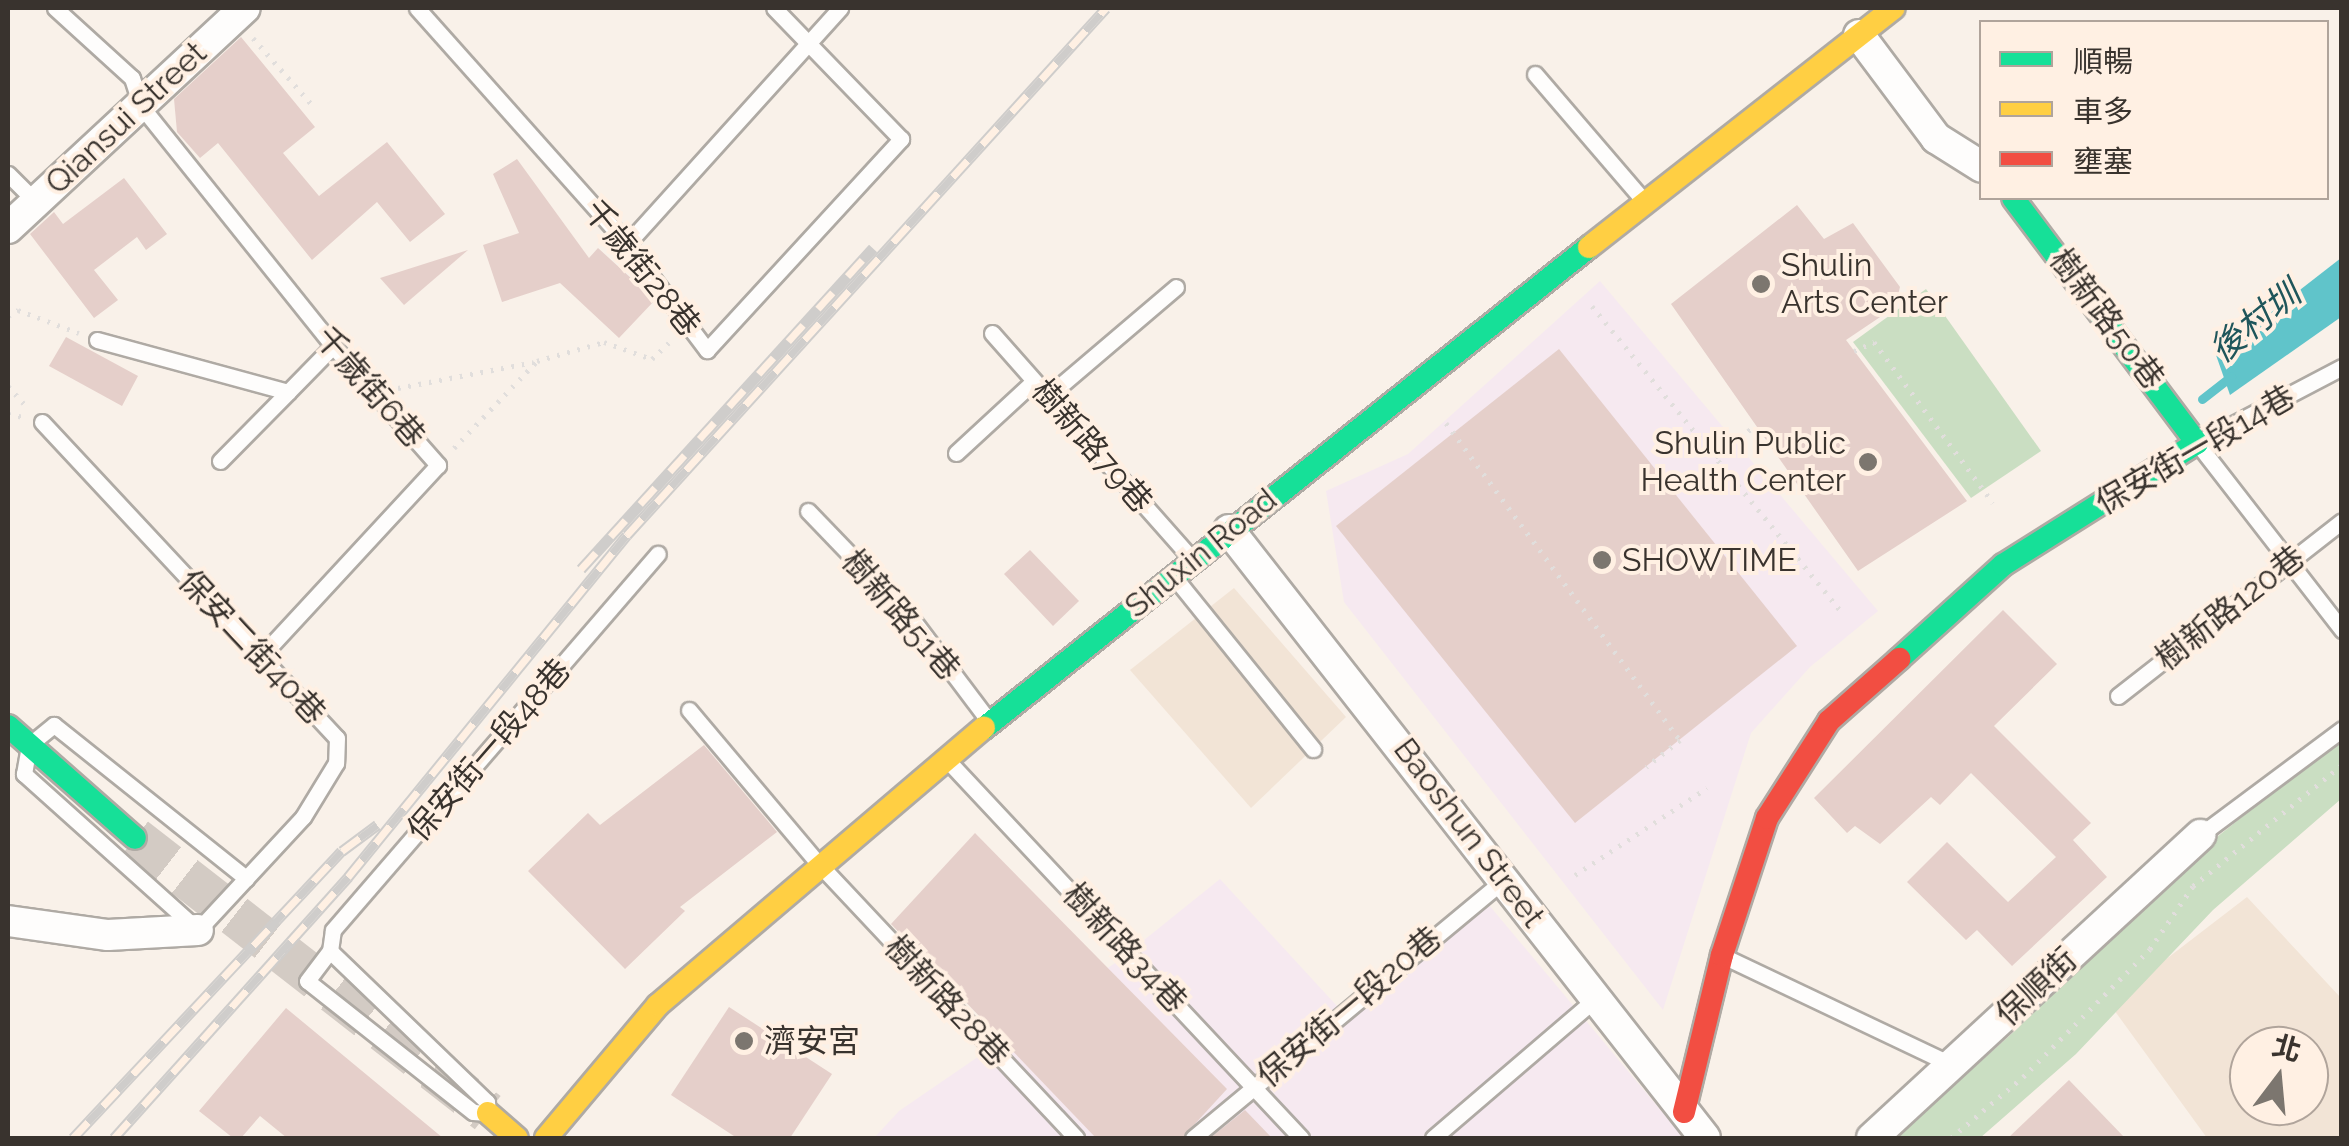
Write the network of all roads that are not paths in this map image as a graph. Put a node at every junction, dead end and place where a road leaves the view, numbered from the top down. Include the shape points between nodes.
1 (55, 8) edge
2 (417, 8) edge
3 (774, 8) edge
4 (840, 8) edge
5 (1894, 8) edge
6 (236, 11) edge
7 (1859, 35) junction
8 (807, 44) junction
9 (1535, 74) dead end
10 (141, 106) junction
11 (1979, 165) edge
12 (8, 174) edge
13 (2019, 200) edge
14 (1644, 201) junction
15 (36, 202) junction
16 (8, 228) edge
17 (627, 244) junction
18 (1176, 287) dead end
19 (992, 333) dead end
20 (97, 340) road end
21 (333, 346) junction
22 (2342, 367) edge
23 (1034, 381) junction
24 (288, 392) junction
25 (1048, 396) junction
26 (41, 422) road end
27 (2197, 443) junction
28 (956, 453) dead end
29 (220, 461) dead end
30 (808, 511) dead end
31 (2342, 521) edge
32 (1230, 530) junction
33 (658, 554) dead end
34 (1192, 560) junction
35 (2288, 563) junction
36 (1173, 575) junction
37 (2342, 630) edge
38 (262, 655) junction
39 (2118, 696) dead end
40 (689, 710) dead end
41 (990, 723) junction
42 (8, 726) edge
43 (2342, 729) edge
44 (29, 745) junction
45 (1313, 749) dead end
46 (947, 759) junction
47 (8, 766) edge
48 (2200, 835) joint
49 (135, 838) tunnel mouth
50 (818, 863) junction
51 (246, 878) junction
52 (1506, 878) junction
53 (8, 921) edge
54 (198, 930) junction
55 (330, 950) junction
56 (1722, 956) junction
57 (1594, 1000) junction
58 (1952, 1065) junction
59 (1254, 1085) junction
60 (488, 1112) junction
61 (1684, 1112) junction
62 (517, 1138) edge
63 (546, 1138) edge
64 (1076, 1138) edge
65 (1194, 1138) edge
66 (1301, 1138) edge
67 (1434, 1138) edge
68 (1669, 1138) edge
69 (1705, 1138) edge
70 (1872, 1138) edge

1 - 10 lane, 千歲街6巷 via 132,78
2 - 17 lane, 千歲街28巷
3 - 8 lane
4 - 8 lane
5 - 7 main road, Shuxin Road
6 - 10 street, Qiansui Street
7 - 11 street via 1936,138
7 - 14 main road, Shuxin Road
8 - 17 lane
8 - 17 lane, 千歲街28巷 via 900,139 706,350
9 - 14 lane
10 - 15 street, Qiansui Street
10 - 21 lane, 千歲街6巷
12 - 15 lane
13 - 27 main road, 樹新路50巷
14 - 32 main road, Shuxin Road
15 - 16 street, Qiansui Street
18 - 25 lane
19 - 23 lane, 樹新路79巷
20 - 24 lane
21 - 24 lane
21 - 38 lane, 千歲街6巷 via 438,465
22 - 27 lane, 保安街一段14巷
23 - 25 lane, 樹新路79巷
23 - 28 lane
24 - 29 lane
25 - 34 lane, 樹新路79巷
26 - 38 lane, 保安二街40巷
27 - 35 lane
27 - 56 main road, 保安街一段14巷 via 2050,535 1922,632 1829,721 1767,818
30 - 41 lane, 樹新路51巷 via 912,619
31 - 35 lane, 樹新路120巷
32 - 34 main road, Shuxin Road
32 - 52 street, Baoshun Street
33 - 55 lane, 保安街一段48巷 via 333,930
34 - 36 main road, Shuxin Road
35 - 37 lane
35 - 39 lane, 樹新路120巷
36 - 41 main road, Shuxin Road
36 - 45 lane
38 - 51 lane, 保安二街40巷 via 337,738 336,763 303,816
40 - 50 lane, 樹新路28巷
41 - 46 main road, Shuxin Road
42 - 44 main road
43 - 48 lane
44 - 47 main road
44 - 49 main road
44 - 51 lane via 54,725
44 - 54 lane via 24,774
46 - 50 main road, Shuxin Road
46 - 59 lane, 樹新路34巷
48 - 58 street, 保順街
50 - 63 main road, Shuxin Road via 658,1006
50 - 64 lane, 樹新路28巷
51 - 54 lane, 保安二街40巷
52 - 57 street, Baoshun Street
52 - 59 lane, 保安街一段20巷
53 - 54 street via 108,935
55 - 60 lane via 486,1102
55 - 60 lane, 保安街一段48巷 via 307,981 473,1112
56 - 58 lane
56 - 61 main road, 保安街一段14巷
57 - 61 street, Baoshun Street
57 - 67 lane
58 - 70 street, 保順街
59 - 65 lane, 保安街一段20巷
59 - 66 lane, 樹新路34巷
60 - 62 main road
61 - 68 street
61 - 69 street, Baoshun Street

